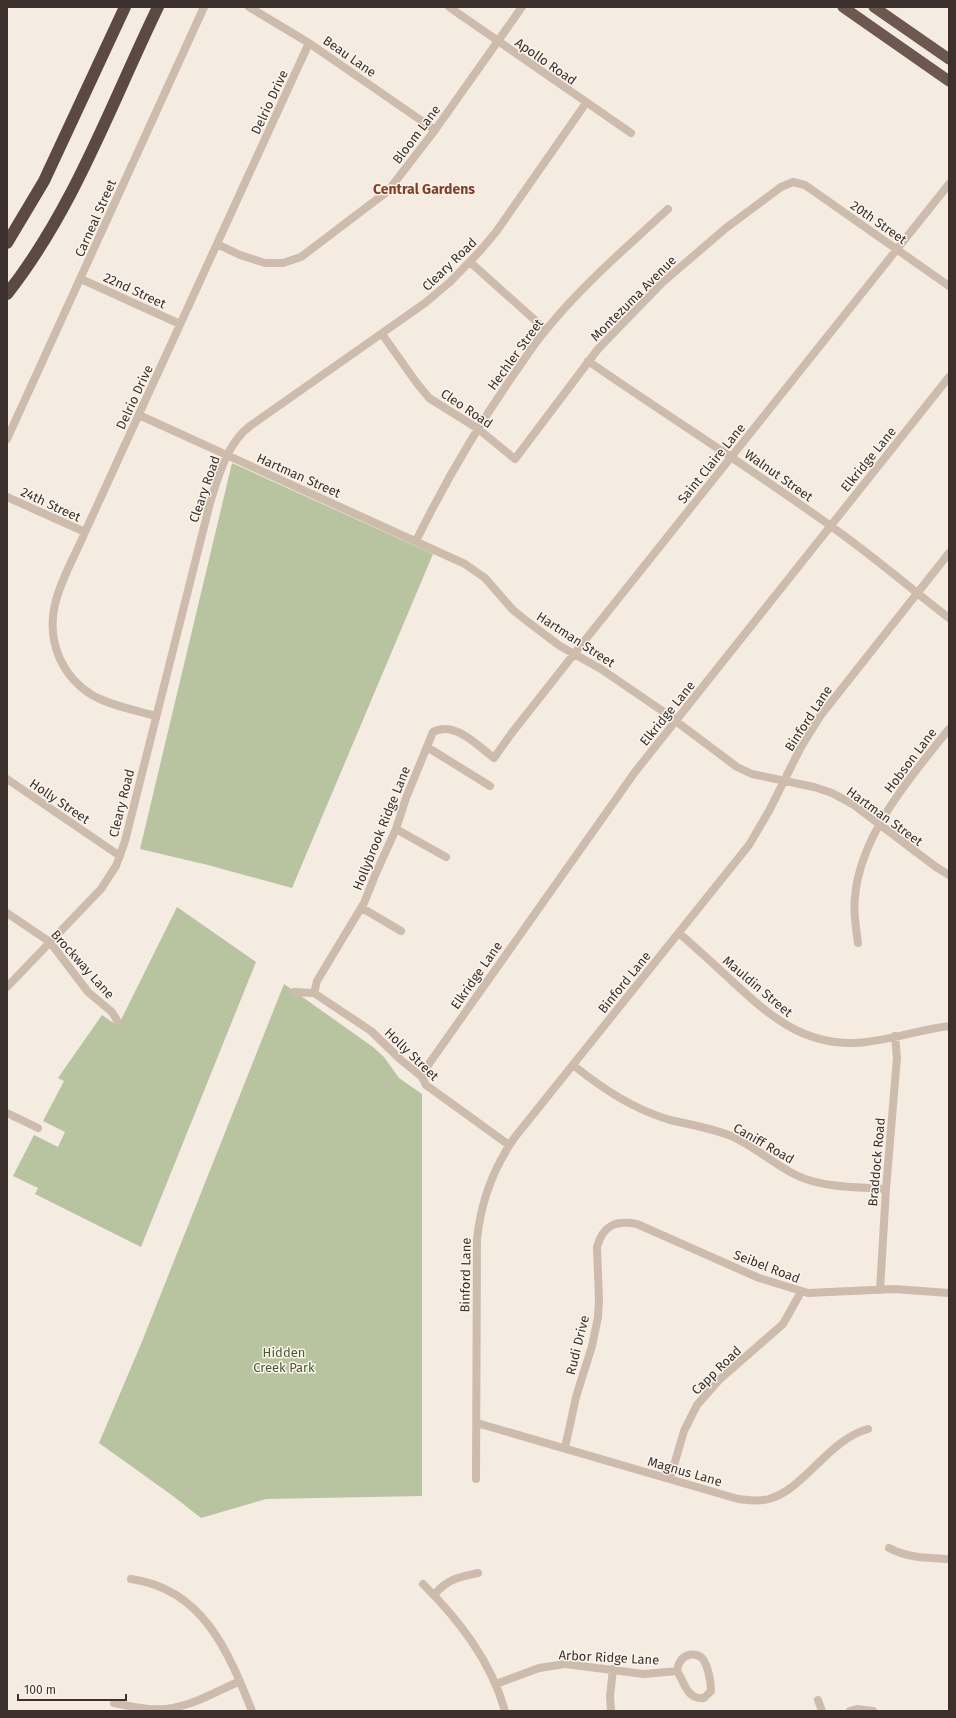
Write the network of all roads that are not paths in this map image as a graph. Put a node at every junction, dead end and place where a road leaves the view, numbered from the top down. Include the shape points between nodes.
1 (120, 7) edge
2 (125, 7) edge
3 (158, 7) edge
4 (204, 7) edge
5 (249, 7) edge
6 (449, 7) edge
7 (522, 7) edge
8 (843, 7) edge
9 (874, 7) edge
10 (497, 41) junction
11 (309, 43) junction
12 (949, 59) edge
13 (98, 64) junction
14 (949, 81) edge
15 (586, 103) junction
16 (435, 130) junction
17 (631, 133) dead end
18 (794, 182) joint
19 (949, 184) edge
20 (668, 209) dead end
21 (7, 243) edge
22 (217, 244) junction
23 (898, 250) junction
24 (470, 262) junction
25 (80, 279) junction
26 (949, 286) edge
27 (7, 294) edge
28 (180, 324) junction
29 (546, 330) junction
30 (382, 334) junction
31 (588, 361) junction
32 (949, 376) edge
33 (139, 415) junction
34 (477, 428) junction
35 (7, 439) edge
36 (228, 456) junction
37 (732, 457) junction
38 (515, 459) joint
39 (7, 496) edge
40 (831, 526) junction
41 (85, 532) junction
42 (416, 541) junction
43 (949, 553) edge
44 (917, 593) junction
45 (949, 618) edge
46 (574, 654) junction
47 (156, 716) junction
48 (677, 721) junction
49 (949, 729) edge
50 (426, 747) junction
51 (494, 758) joint
52 (7, 779) edge
53 (784, 781) junction
54 (490, 786) dead end
55 (880, 825) junction
56 (396, 829) junction
57 (120, 856) junction
58 (446, 857) dead end
59 (949, 875) edge
60 (362, 908) junction
61 (7, 913) edge
62 (401, 930) dead end
63 (679, 933) junction
64 (50, 942) junction
65 (858, 943) dead end
66 (7, 987) edge
67 (294, 992) dead end
68 (314, 993) junction
69 (118, 1022) dead end
70 (949, 1026) edge
71 (895, 1036) junction
72 (573, 1065) junction
73 (422, 1077) junction
74 (7, 1113) edge
75 (38, 1128) dead end
76 (509, 1145) junction
77 (886, 1189) junction
78 (597, 1247) joint
79 (880, 1290) junction
80 (800, 1292) junction
81 (949, 1293) edge
82 (477, 1423) junction
83 (868, 1429) dead end
84 (565, 1448) junction
85 (670, 1479) junction
86 (476, 1480) dead end
87 (889, 1548) dead end
88 (949, 1559) edge
89 (478, 1574) dead end
90 (131, 1579) dead end
91 (423, 1584) dead end
92 (434, 1595) junction
93 (613, 1669) junction
94 (677, 1671) junction
95 (240, 1681) junction
96 (496, 1684) junction
97 (818, 1700) dead end
98 (114, 1703) dead end
99 (252, 1711) edge
100 (505, 1711) edge
101 (611, 1711) edge
102 (822, 1711) edge
103 (850, 1711) edge
104 (873, 1711) edge

1 - 13 highway
2 - 13 highway
3 - 27 highway via 68,200
4 - 25 street, Carneal Street
5 - 11 street, Beau Lane
6 - 10 street, Apollo Road
7 - 10 street, Bloom Lane
8 - 14 highway
9 - 12 highway
10 - 15 street, Apollo Road
10 - 16 street, Bloom Lane
11 - 16 street, Beau Lane
11 - 22 street, Delrio Drive
13 - 21 highway via 44,181
15 - 17 street, Apollo Road
15 - 24 street, Cleary Road via 496,232
16 - 22 street, Bloom Lane via 388,191 301,257 283,263 265,263
18 - 23 street, 20th Street via 805,185
18 - 31 street, Montezuma Avenue via 781,187 726,228 663,282
19 - 23 street, Saint Claire Lane
20 - 29 street, Hechler Street via 595,278
22 - 28 street, Delrio Drive
23 - 26 street, 20th Street
23 - 37 street, Saint Claire Lane
24 - 29 street
24 - 30 street, Cleary Road via 425,303
25 - 28 street, 22nd Street
25 - 35 street, Carneal Street
28 - 33 street, Delrio Drive
29 - 34 street, Hechler Street
30 - 34 street, Cleo Road via 429,398
30 - 36 street, Cleary Road via 243,431
31 - 37 street, Walnut Street
31 - 38 street, Montezuma Avenue
32 - 40 street, Elkridge Lane
33 - 36 street, Hartman Street
33 - 41 street, Delrio Drive
34 - 38 street, Cleo Road
34 - 42 street, Hechler Street
36 - 42 street, Hartman Street
36 - 47 street, Cleary Road via 210,503
37 - 40 street, Walnut Street
37 - 46 street, Saint Claire Lane
39 - 41 street, 24th Street
40 - 44 street, Walnut Street
40 - 48 street, Elkridge Lane
41 - 47 street, Delrio Drive via 54,605 52,628 57,651 67,672 85,690 106,701
42 - 46 street, Hartman Street via 477,572 523,618
43 - 44 street, Binford Lane
44 - 45 street, Walnut Street
44 - 53 street, Binford Lane via 821,715
46 - 48 street, Hartman Street via 601,669
46 - 51 street, Saint Claire Lane
47 - 57 street, Cleary Road
48 - 53 street, Hartman Street via 742,769 752,774
48 - 73 street, Elkridge Lane via 646,758 608,811
49 - 55 street, Hobson Lane via 903,787
50 - 51 street, Hollybrook Ridge Lane via 433,732 448,729 458,732
50 - 54 street
50 - 56 street, Hollybrook Ridge Lane
52 - 57 street, Holly Street
53 - 55 street, Hartman Street via 832,793 854,805
53 - 63 street, Binford Lane via 750,845
55 - 59 street, Hartman Street
55 - 65 street, Hobson Lane via 865,853 858,878 854,902
56 - 58 street
56 - 60 street, Hollybrook Ridge Lane
57 - 64 street, Cleary Road via 101,889
60 - 62 street
60 - 68 street, Hollybrook Ridge Lane via 318,981
61 - 64 street, Brockway Lane
63 - 71 street, Mauldin Street via 760,1006 790,1028 809,1036 844,1043
63 - 72 street, Binford Lane
64 - 66 street, Cleary Road
64 - 69 street, Brockway Lane via 88,992 112,1012
67 - 68 street
68 - 73 street, Holly Street via 371,1031
70 - 71 street, Mauldin Street
71 - 77 street, Braddock Road via 896,1058
72 - 76 street, Binford Lane
72 - 77 street, Caniff Road via 610,1093 638,1108 671,1120 732,1136 801,1178 822,1183
73 - 76 street, Holly Street via 440,1096
74 - 75 street
76 - 82 street, Binford Lane via 494,1171 478,1224
77 - 79 street, Braddock Road
78 - 80 street, Seibel Road via 602,1234 614,1224 637,1224 759,1278
78 - 84 street, Rudi Drive via 597,1324 576,1397
79 - 80 street, Seibel Road
79 - 81 street, Seibel Road
80 - 85 street, Capp Road via 783,1324 719,1380 697,1405 684,1431
82 - 84 street, Magnus Lane
82 - 86 street, Binford Lane
83 - 85 street, Magnus Lane via 851,1435 787,1489 768,1499 738,1499
84 - 85 street, Magnus Lane
87 - 88 street via 906,1556
89 - 92 street via 456,1578
90 - 95 street via 147,1581 168,1590 190,1605 215,1632
91 - 92 street
92 - 96 street via 468,1635
93 - 94 street, Arbor Ridge Lane via 644,1674
93 - 96 street, Arbor Ridge Lane via 578,1664 551,1665 526,1671
93 - 101 street
94 - 94 street, Arbor Ridge Lane via 690,1695 697,1699 704,1698 711,1692 708,1671 703,1659 696,1654 688,1655 680,1661
95 - 98 street via 188,1704 166,1709
95 - 99 street
96 - 100 street
97 - 102 street
103 - 104 street

